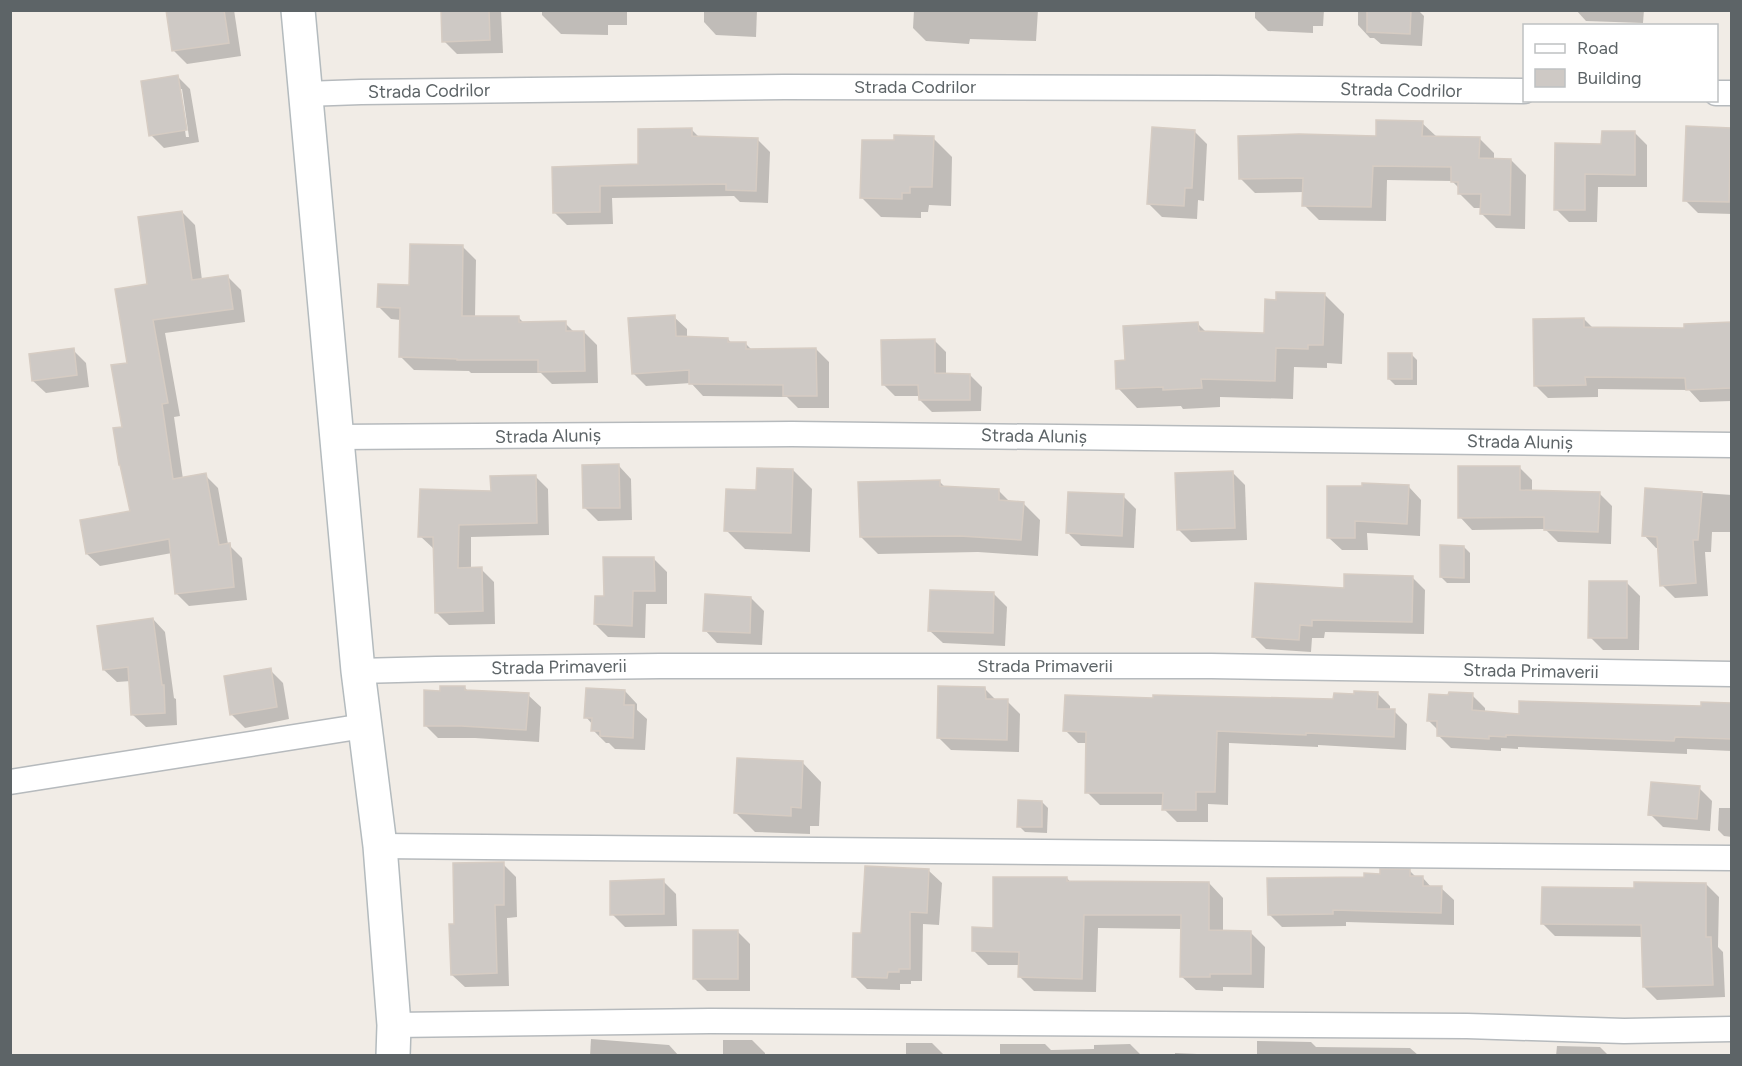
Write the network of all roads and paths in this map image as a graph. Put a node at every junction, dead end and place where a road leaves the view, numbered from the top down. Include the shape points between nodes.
1 (298, 10) edge
2 (1523, 91) edge
3 (305, 94) junction
4 (337, 437) junction
5 (1731, 445) edge
6 (358, 671) junction
7 (1731, 674) edge
8 (364, 726) junction
9 (10, 782) edge
10 (380, 846) junction
11 (1731, 858) edge
12 (1731, 1029) edge
13 (393, 1040) edge

1 - 3 main road
2 - 3 street, Strada Codrilor via 784,87
3 - 4 main road
4 - 5 street, Strada Aluniș via 792,434
4 - 6 main road
6 - 7 street, Strada Primaverii via 660,666 1211,666
6 - 8 main road
8 - 9 street
8 - 10 main road
10 - 11 street
10 - 13 main road
12 - 13 street via 710,1021

